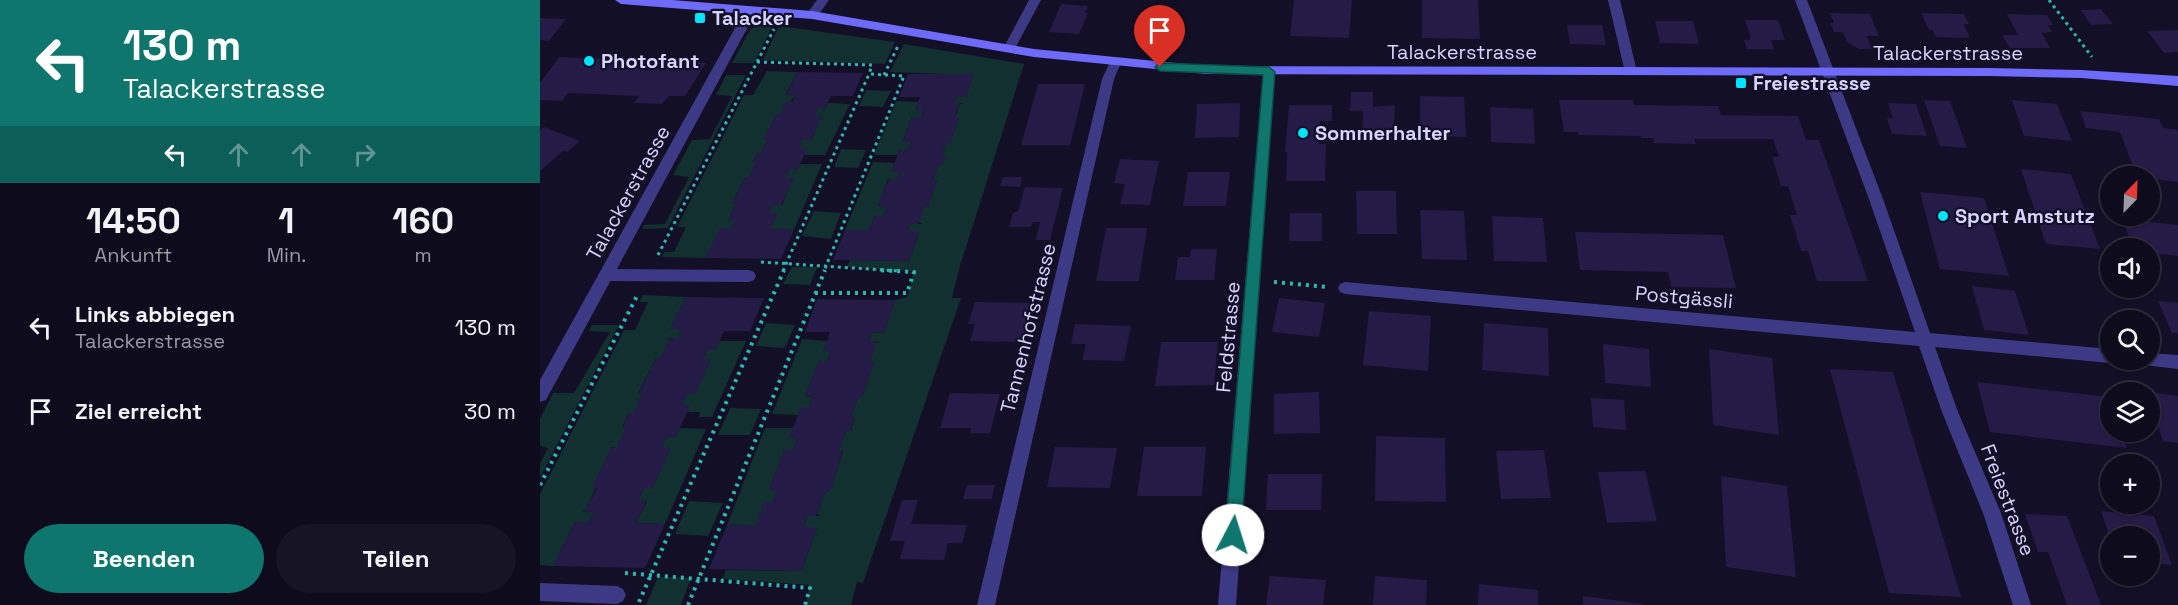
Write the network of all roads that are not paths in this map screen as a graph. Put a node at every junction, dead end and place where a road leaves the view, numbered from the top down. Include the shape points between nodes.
1 (621, 0) edge
2 (823, 0) edge
3 (1035, 0) edge
4 (1614, 0) edge
5 (1801, 0) edge
6 (751, 10) junction
7 (812, 15) junction
8 (1009, 49) junction
9 (1115, 63) junction
10 (1269, 72) junction
11 (1631, 72) junction
12 (1827, 73) junction
13 (2178, 81) edge
14 (606, 275) junction
15 (749, 276) dead end
16 (1345, 288) road end
17 (1926, 339) junction
18 (2100, 355) edge
19 (2160, 361) edge
20 (2178, 362) edge
21 (545, 377) edge
22 (540, 394) edge
23 (540, 592) edge
24 (617, 594) dead end
25 (986, 605) edge
26 (1227, 605) edge
27 (2022, 605) edge

1 - 6 main road, Talackerstrasse
2 - 7 street
3 - 8 street
4 - 11 street
5 - 12 street, Freiestrasse
6 - 7 main road, Talackerstrasse
6 - 14 street, Talackerstrasse
7 - 8 main road, Talackerstrasse
8 - 9 main road, Talackerstrasse
9 - 10 main road, Talackerstrasse
9 - 25 street, Tannenhofstrasse via 1108,79
10 - 11 main road, Talackerstrasse
10 - 26 street, Feldstrasse
11 - 12 main road, Talackerstrasse
12 - 13 main road, Talackerstrasse via 1989,72
12 - 17 street, Freiestrasse
14 - 15 street
14 - 21 street, Talackerstrasse
16 - 17 street, Postgässli
17 - 18 street, Postgässli
17 - 27 street, Freiestrasse via 1950,412 1992,513
19 - 20 street
21 - 22 street, Talackerstrasse
23 - 24 street

